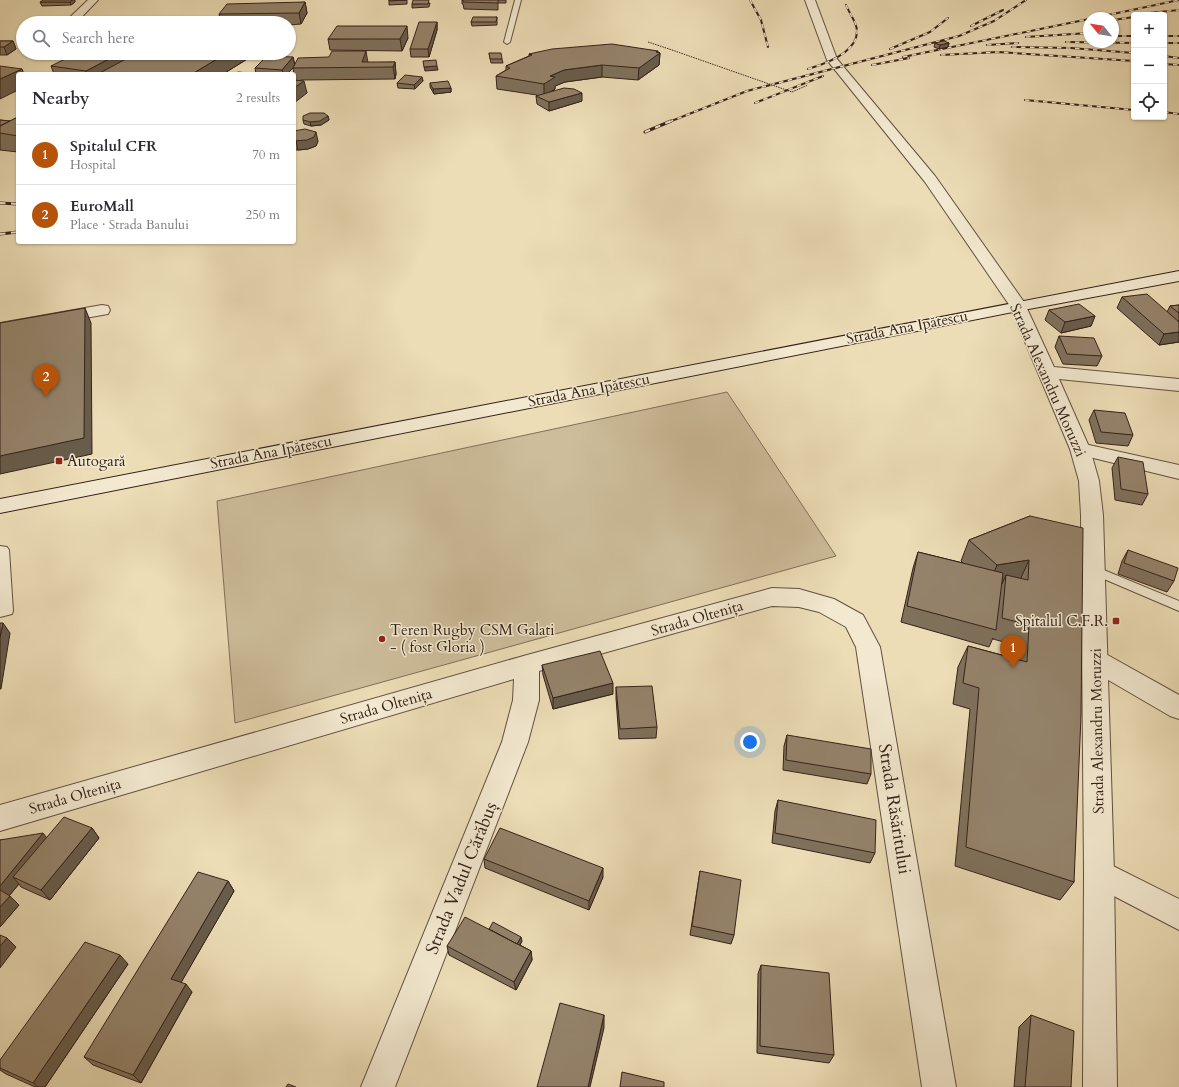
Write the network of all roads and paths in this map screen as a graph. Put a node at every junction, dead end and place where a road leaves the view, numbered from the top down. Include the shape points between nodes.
1 (93, 0) edge
2 (518, 0) edge
3 (810, 0) edge
4 (77, 16) edge
5 (507, 42) dead end
6 (648, 42) dead end
7 (808, 84) dead end
8 (1179, 276) edge
9 (1018, 306) junction
10 (102, 310) dead end
11 (0, 328) edge
12 (1046, 372) junction
13 (1179, 385) edge
14 (1080, 449) junction
15 (1179, 472) edge
16 (0, 506) edge
17 (0, 550) edge
18 (1094, 570) junction
19 (772, 597) joint
20 (1179, 606) edge
21 (0, 612) edge
22 (1095, 660) junction
23 (527, 665) junction
24 (1179, 708) edge
25 (0, 818) edge
26 (1100, 873) junction
27 (1179, 916) edge
28 (378, 1087) edge
29 (939, 1087) edge
30 (1100, 1087) edge

1 - 4 street
2 - 5 lane
3 - 9 street, Strada Alexandru Moruzzi via 832,60 930,179
6 - 7 path, bridge via 781,90 792,92
8 - 9 street, Strada Ana Ipătescu
9 - 12 street, Strada Alexandru Moruzzi
9 - 16 street, Strada Ana Ipătescu
10 - 11 street
12 - 13 street
12 - 14 street, Strada Alexandru Moruzzi
14 - 15 street
14 - 18 street, Strada Alexandru Moruzzi via 1089,481
17 - 21 lane via 3,550 7,611
18 - 20 lane
18 - 22 street, Strada Alexandru Moruzzi
19 - 23 street, Strada Oltenița
19 - 29 street, Strada Răsăritului via 799,598 826,605 855,622 868,647
22 - 24 street
22 - 26 street, Strada Alexandru Moruzzi
23 - 25 street, Strada Oltenița
23 - 28 street, Strada Vadul Cărăbuș via 526,700 515,742
26 - 27 street
26 - 30 street, Strada Alexandru Moruzzi

